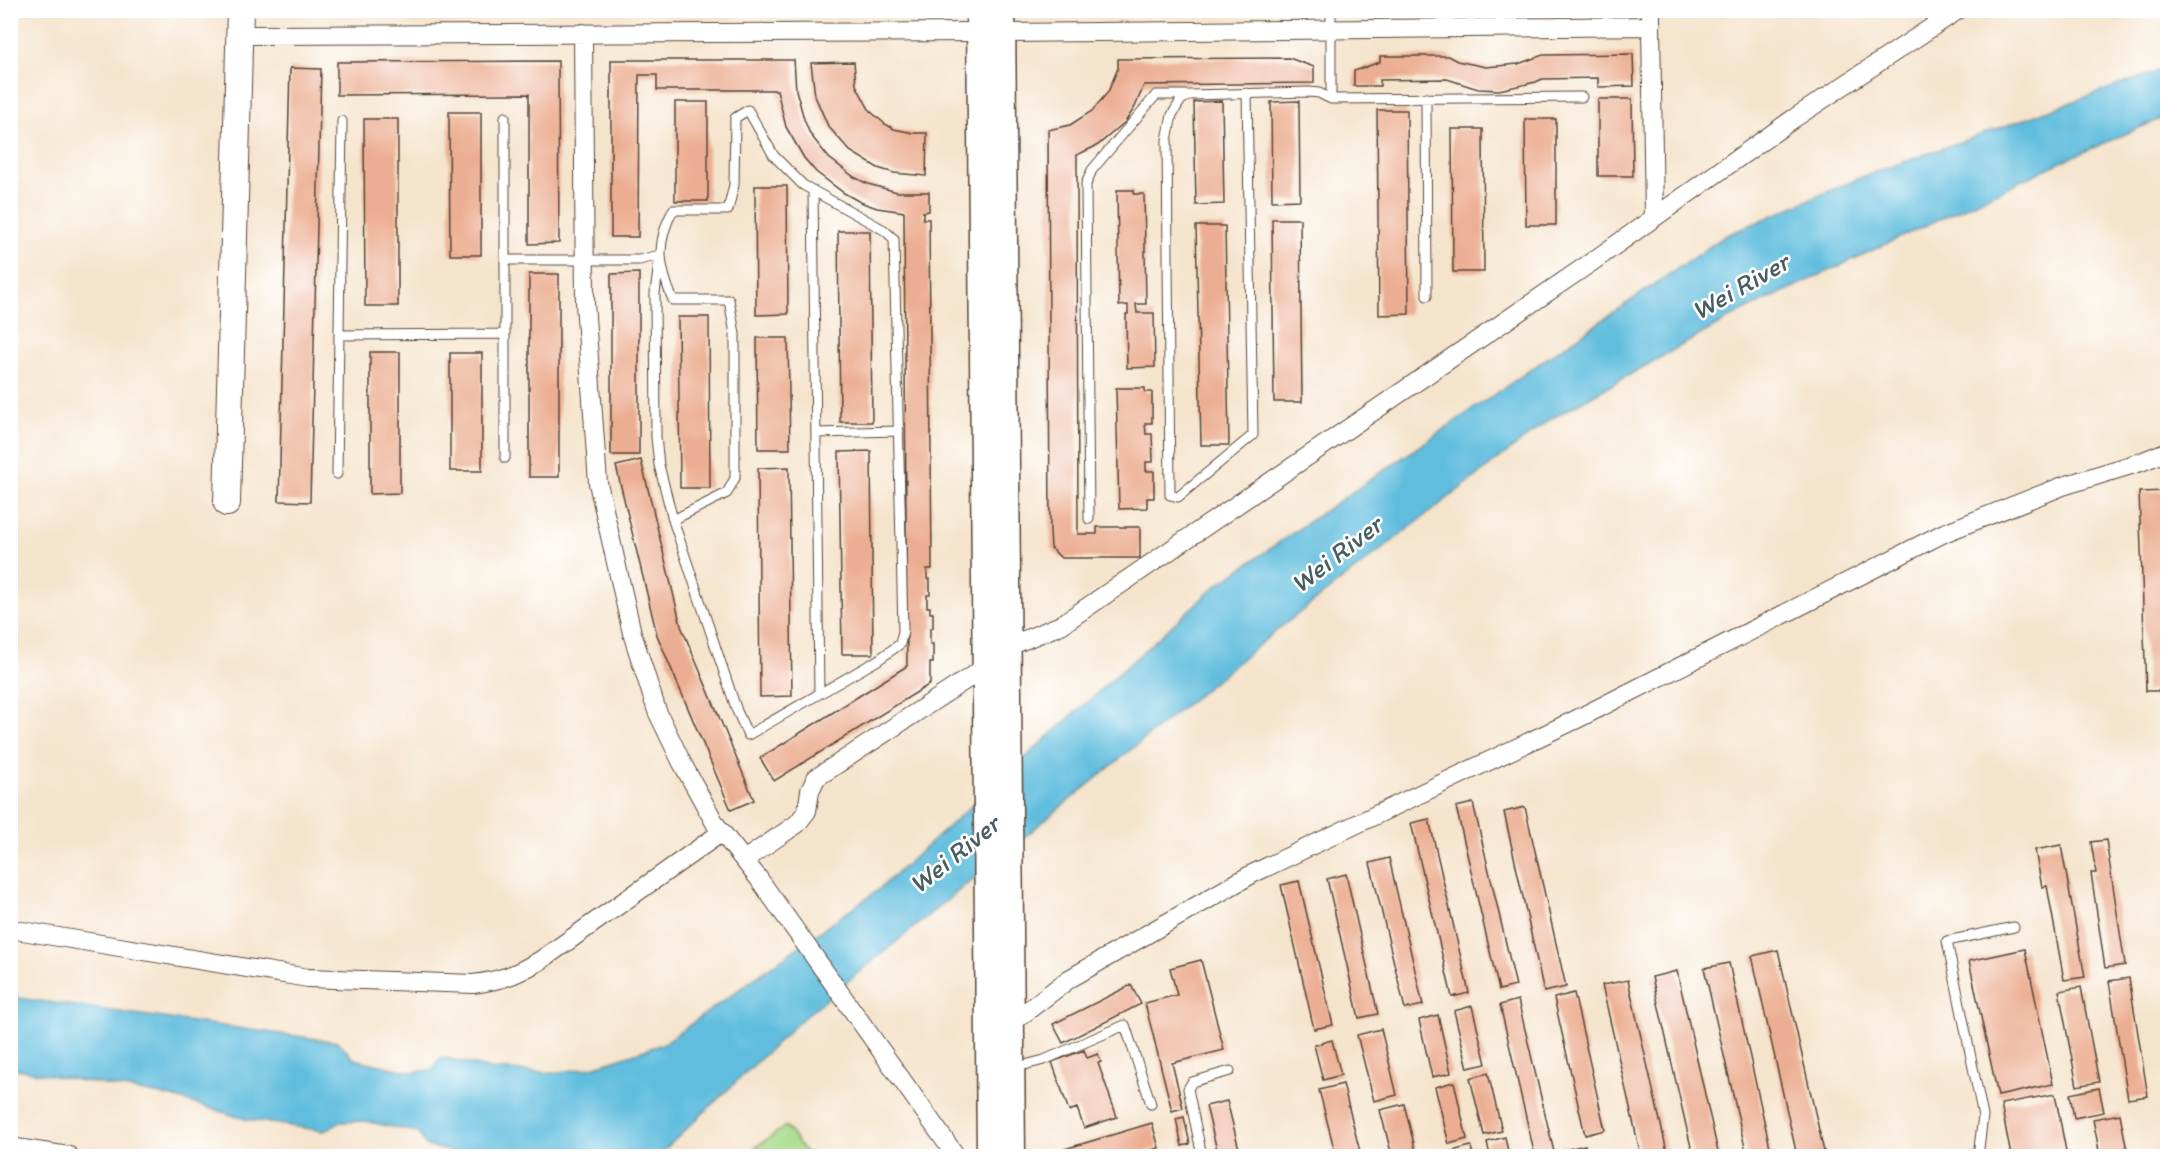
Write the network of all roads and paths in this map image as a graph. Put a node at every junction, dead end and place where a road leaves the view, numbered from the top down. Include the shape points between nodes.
1 (1331, 10) edge
2 (1959, 10) edge
3 (1651, 18) edge
4 (992, 21) edge
5 (240, 23) edge
6 (1331, 30) junction
7 (583, 33) junction
8 (1247, 93) junction
9 (1190, 95) junction
10 (1582, 97) dead end
11 (1426, 98) junction
12 (1331, 99) junction
13 (505, 117) dead end
14 (342, 121) dead end
15 (813, 191) junction
16 (1654, 218) junction
17 (660, 255) junction
18 (505, 260) junction
19 (584, 260) junction
20 (1427, 296) dead end
21 (505, 334) junction
22 (339, 335) junction
23 (899, 431) junction
24 (816, 433) junction
25 (2168, 451) edge
26 (505, 458) dead end
27 (337, 474) dead end
28 (227, 503) dead end
29 (1089, 519) dead end
30 (673, 520) junction
31 (997, 666) junction
32 (819, 694) junction
33 (722, 832) junction
34 (744, 860) junction
35 (2014, 927) dead end
36 (10, 929) edge
37 (1003, 1008) junction
38 (1010, 1069) junction
39 (1230, 1071) dead end
40 (1151, 1104) dead end
41 (10, 1147) edge
42 (69, 1156) edge
43 (956, 1156) edge
44 (991, 1156) edge
45 (1011, 1156) edge
46 (1202, 1156) edge
47 (1978, 1156) edge

1 - 6 lane
2 - 16 street via 1793,119
3 - 6 street
3 - 16 street
4 - 6 street
4 - 7 street
4 - 31 main road
5 - 7 street
5 - 28 street
6 - 12 lane
7 - 19 street
8 - 9 lane
8 - 9 lane via 1253,435 1178,497 1170,495 1167,140 1172,115 1181,100
8 - 12 lane via 1309,92
9 - 29 lane via 1156,95 1092,170 1086,184
10 - 11 lane
11 - 12 lane
11 - 20 lane
13 - 18 lane
14 - 22 lane
15 - 17 lane via 774,156 748,110 735,118 734,185 728,210 673,210 664,227
15 - 23 lane via 894,239
15 - 24 lane
16 - 31 street
17 - 19 lane via 639,260
17 - 30 lane via 655,293 656,436
17 - 30 lane via 674,300 729,300 735,334 735,478 727,493
18 - 19 lane
18 - 21 lane
19 - 33 street via 598,483 632,633 657,711
21 - 22 lane
21 - 26 lane
22 - 27 lane
23 - 24 lane
23 - 32 lane via 903,631 900,644
24 - 32 lane
25 - 37 street via 2063,486 1944,534 1587,714 1252,874 1069,979
30 - 32 lane via 748,735
31 - 34 street via 816,778 807,811 797,824
31 - 37 main road
33 - 34 street
33 - 36 street via 541,960 497,981 473,984 308,978
34 - 43 street
35 - 47 lane via 1947,941 1983,1116
37 - 38 main road
37 - 44 main road
38 - 40 lane via 1044,1060 1125,1025
38 - 45 main road
39 - 46 lane via 1192,1082 1188,1089
41 - 42 street

